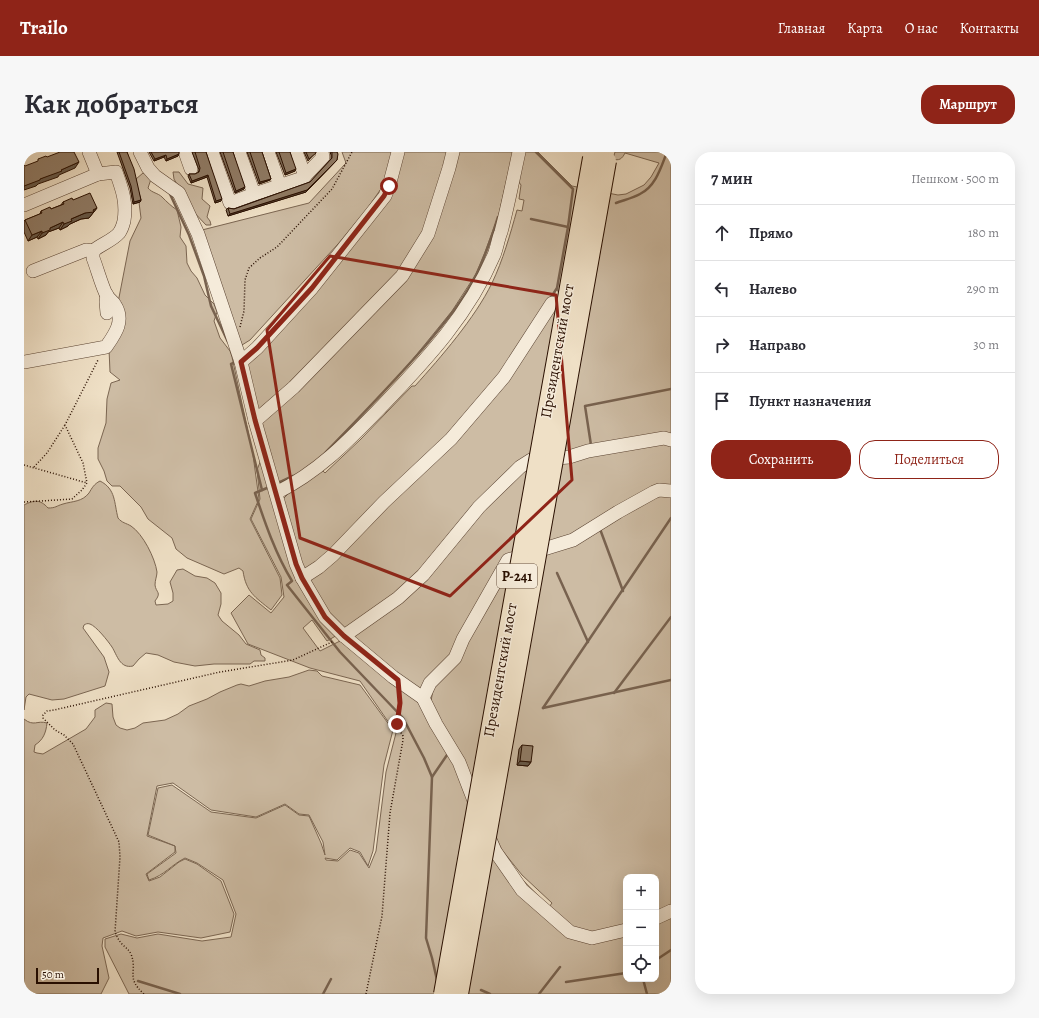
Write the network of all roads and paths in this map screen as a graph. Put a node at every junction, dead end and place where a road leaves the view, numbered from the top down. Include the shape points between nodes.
1 (89, 152) edge
2 (140, 152) edge
3 (185, 152) edge
4 (212, 152) edge
5 (240, 152) edge
6 (268, 152) edge
7 (296, 152) edge
8 (322, 152) edge
9 (352, 152) edge
10 (398, 152) edge
11 (453, 152) edge
12 (519, 152) edge
13 (191, 169) dead end
14 (98, 174) junction
15 (305, 176) junction
16 (280, 186) junction
17 (254, 194) junction
18 (24, 205) edge
19 (93, 252) junction
20 (33, 271) dead end
21 (107, 296) junction
22 (552, 303) dead end
23 (107, 313) dead end
24 (235, 344) junction
25 (106, 347) junction
26 (24, 362) edge
27 (241, 362) junction
28 (255, 420) junction
29 (65, 425) junction
30 (671, 440) edge
31 (24, 465) edge
32 (34, 468) junction
33 (87, 483) junction
34 (671, 491) edge
35 (276, 493) junction
36 (24, 502) edge
37 (302, 578) junction
38 (344, 636) junction
39 (398, 680) junction
40 (423, 698) junction
41 (671, 911) edge
42 (659, 917) edge
43 (623, 931) edge
44 (144, 994) edge
45 (366, 994) edge
46 (443, 994) edge
47 (459, 994) edge

1 - 14 lane
2 - 24 lane via 155,176 180,193 198,234
3 - 13 lane
4 - 17 lane via 230,203
5 - 17 lane
6 - 16 lane
7 - 15 lane
8 - 15 lane via 323,157
9 - 24 path via 332,189 277,247 249,268 245,280 242,322
10 - 27 lane via 384,196 312,288
11 - 28 lane via 428,234 402,276 294,387
12 - 35 lane via 494,254 469,304 436,348 340,449 291,486
14 - 18 lane
14 - 19 lane via 116,172 124,193 126,211 119,232
15 - 16 lane
16 - 17 lane
19 - 20 lane via 86,250
19 - 21 lane
21 - 23 lane
21 - 25 lane via 115,304 119,322 117,332
22 - 37 lane via 504,377 451,439 384,502 333,555
24 - 27 lane
25 - 26 lane
25 - 29 path
27 - 28 lane
28 - 35 lane
29 - 32 path
29 - 33 path via 82,463
30 - 38 lane via 664,438 588,451 570,457 531,460 520,467 479,507 423,574 398,598
31 - 32 path
32 - 33 path
33 - 36 path via 72,499
34 - 40 lane via 654,492 573,540 508,560 463,639 455,658 430,684
35 - 37 lane
37 - 38 lane via 325,617
38 - 39 lane
38 - 44 path via 293,660 220,672 44,713 43,718 73,744 119,842 115,932 132,955 133,979
39 - 40 lane
39 - 45 path via 400,703 397,726 403,740 390,812 382,916
40 - 43 lane via 459,762 495,851 522,890 570,932 592,938
41 - 42 lane
46 - 47 highway, Президентский мост / Р-241, bridge via 599,159

